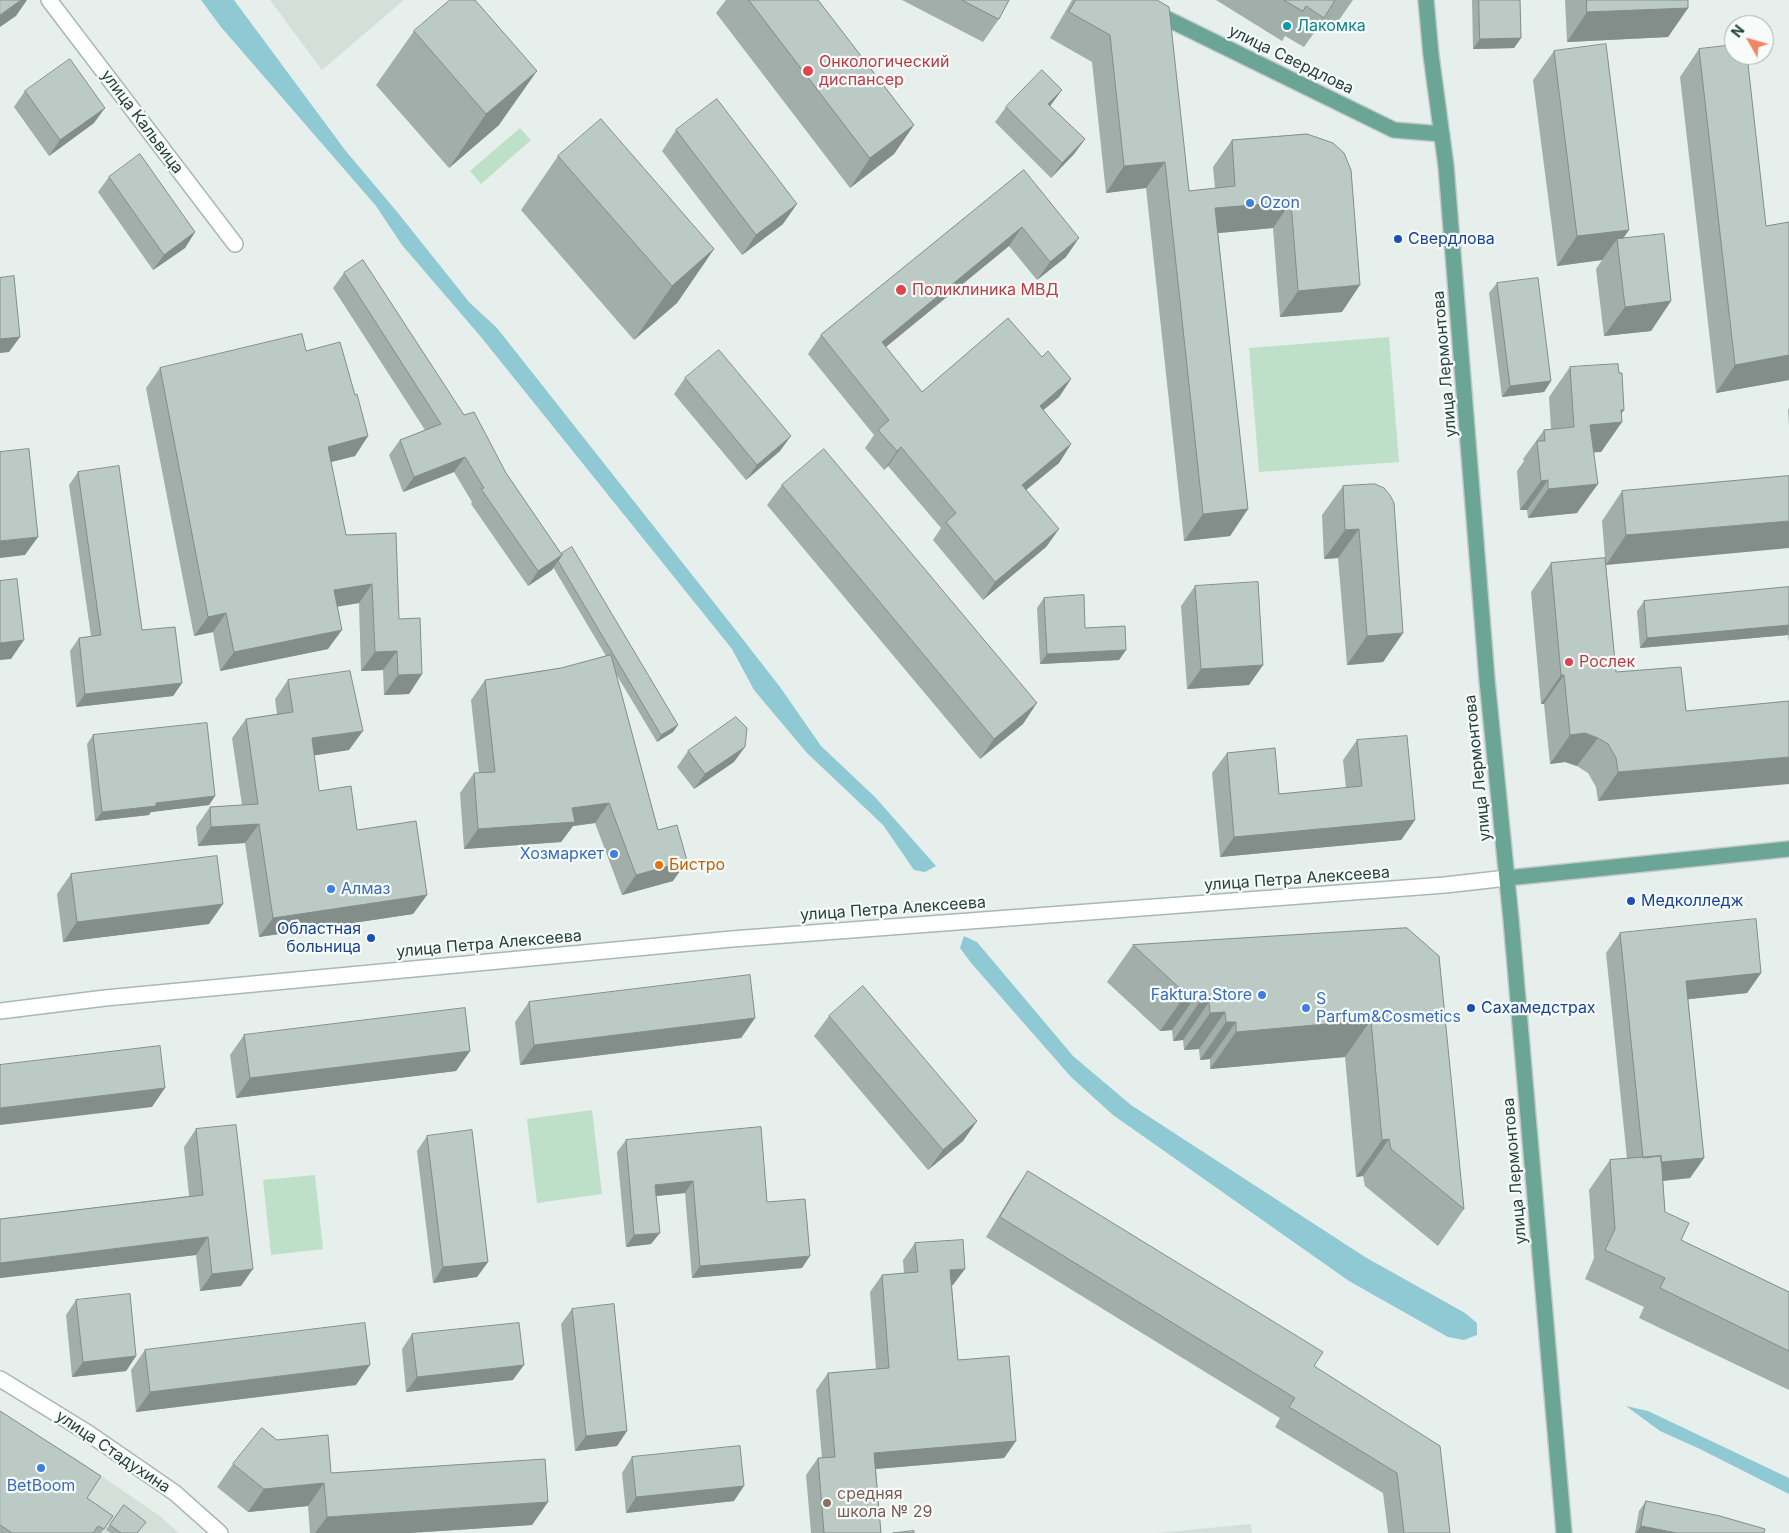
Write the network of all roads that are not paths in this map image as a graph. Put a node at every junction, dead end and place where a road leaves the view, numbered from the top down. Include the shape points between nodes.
1 (49, 0) edge
2 (1129, 0) edge
3 (1426, 0) edge
4 (1442, 134) junction
5 (235, 244) dead end
6 (1789, 849) edge
7 (1507, 878) junction
8 (0, 1011) edge
9 (0, 1379) edge
10 (212, 1530) edge
11 (1564, 1533) edge

1 - 5 street, улица Кальвица
2 - 4 main road, улица Свердлова via 1394,130
3 - 4 main road, улица Лермонтова
4 - 7 main road, улица Лермонтова via 1487,680
6 - 7 main road, улица Петра Алексеева
7 - 8 street, улица Петра Алексеева via 741,938 105,998
7 - 11 main road, улица Лермонтова
9 - 10 street, улица Стадухина via 88,1433 175,1493

